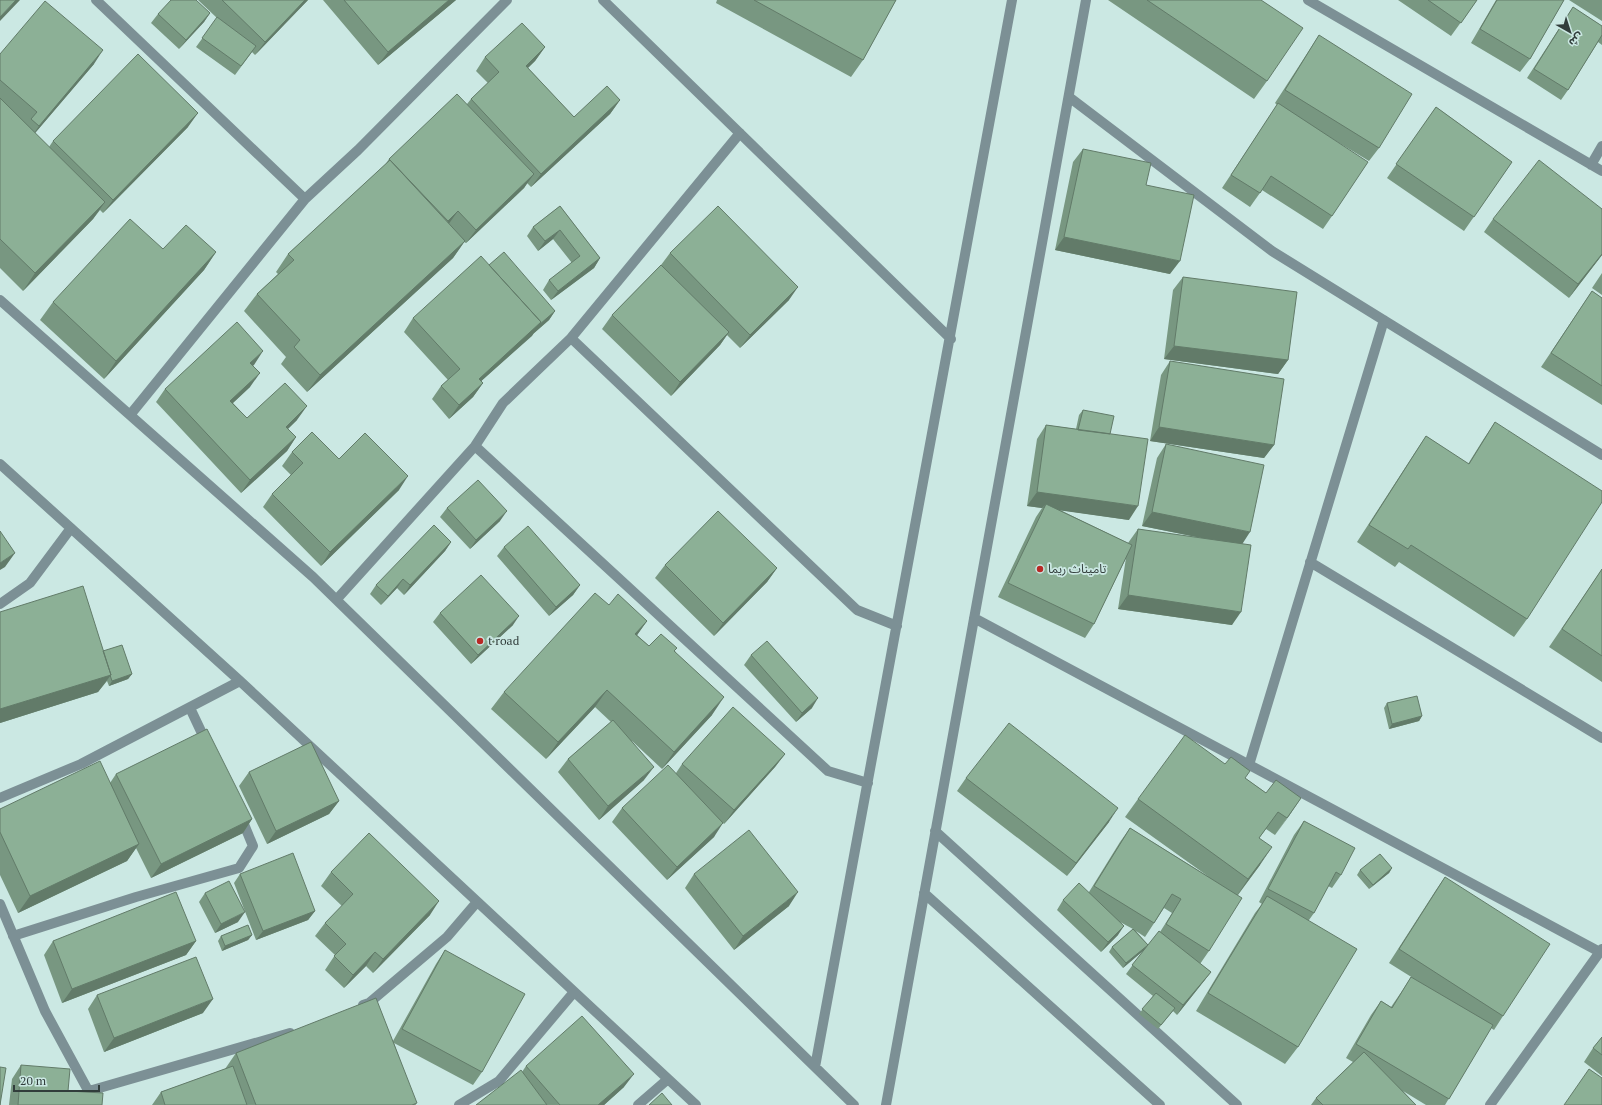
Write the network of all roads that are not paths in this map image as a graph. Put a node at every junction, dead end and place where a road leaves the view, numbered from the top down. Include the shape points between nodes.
1 (96, 0) edge
2 (507, 0) edge
3 (602, 0) edge
4 (1012, 0) edge
5 (1086, 0) edge
6 (1308, 0) edge
7 (1069, 97) junction
8 (740, 133) junction
9 (1602, 146) edge
10 (1591, 165) junction
11 (1602, 172) edge
12 (305, 199) junction
13 (0, 300) edge
14 (1384, 320) junction
15 (571, 338) junction
16 (951, 339) junction
17 (130, 415) junction
18 (475, 446) junction
19 (1602, 455) edge
20 (0, 464) edge
21 (70, 528) junction
22 (1310, 562) junction
23 (337, 600) junction
24 (0, 604) edge
25 (974, 618) junction
26 (897, 626) junction
27 (240, 682) junction
28 (190, 708) junction
29 (1602, 738) edge
30 (213, 756) edge
31 (1250, 765) junction
32 (868, 783) junction
33 (0, 798) edge
34 (236, 804) edge
35 (935, 831) junction
36 (924, 893) junction
37 (477, 902) junction
38 (0, 904) edge
39 (13, 936) junction
40 (1601, 950) edge
41 (574, 992) junction
42 (354, 1009) edge
43 (297, 1030) edge
44 (815, 1067) junction
45 (668, 1079) junction
46 (88, 1091) junction
47 (96, 1105) edge
48 (459, 1105) edge
49 (638, 1105) edge
50 (696, 1105) edge
51 (854, 1105) edge
52 (886, 1105) edge
53 (1160, 1105) edge
54 (1237, 1105) edge
55 (1490, 1105) edge

1 - 12 street
2 - 12 street via 358,150
3 - 8 street
4 - 16 street
5 - 7 street
6 - 10 street
7 - 14 street via 1272,251
7 - 25 street
8 - 15 street
8 - 16 street
9 - 10 street
10 - 11 street
12 - 17 street
13 - 17 street
14 - 19 street
14 - 22 street
15 - 18 street via 503,403
15 - 26 street via 857,610
16 - 26 street
17 - 23 street
18 - 23 street
18 - 32 street via 828,771
20 - 21 street
21 - 24 street via 30,583
21 - 27 street
22 - 29 street
22 - 31 street
23 - 44 street
25 - 31 street
25 - 35 street
26 - 32 street
27 - 28 street
27 - 37 street
28 - 30 street
28 - 33 street via 81,764
31 - 40 street
32 - 44 street
34 - 39 street via 253,846 238,868
35 - 36 street
35 - 54 street
36 - 52 street
36 - 53 street
37 - 41 street
37 - 42 street via 447,937 370,1007
38 - 39 street
39 - 46 street via 45,1011
40 - 55 street
41 - 45 street
41 - 48 street via 499,1081
43 - 46 street
44 - 51 street
45 - 49 street
45 - 50 street
46 - 47 street

